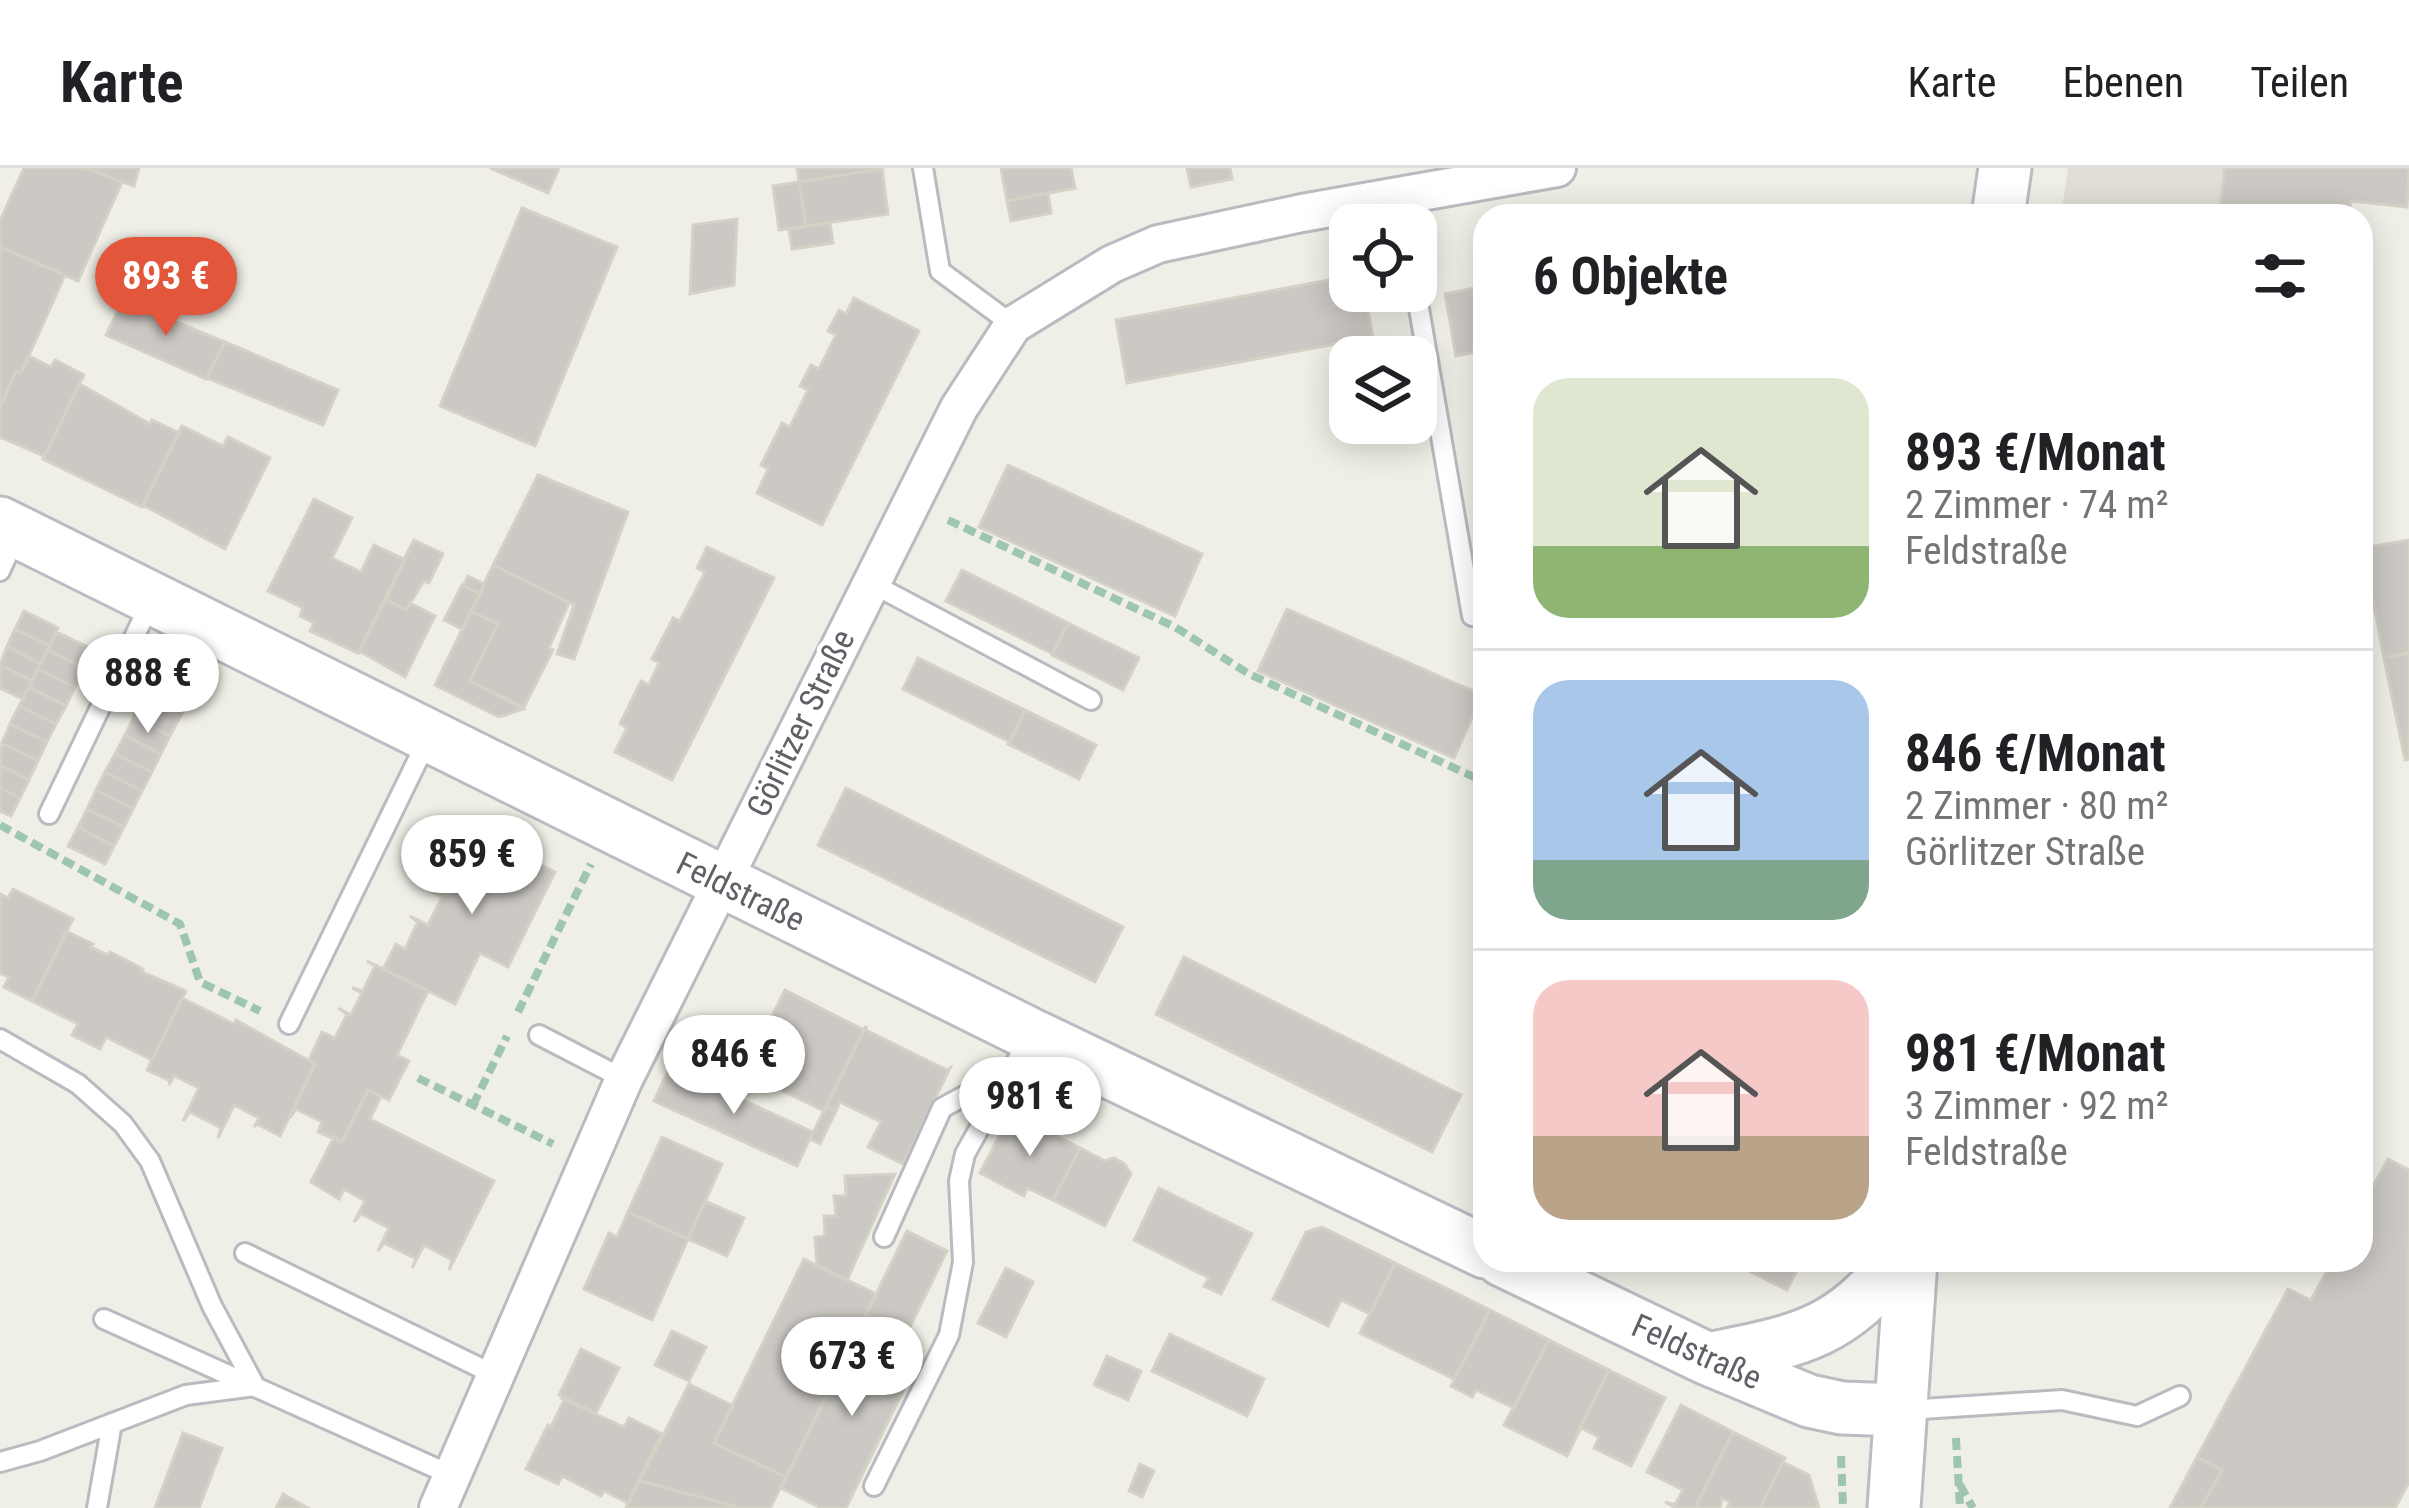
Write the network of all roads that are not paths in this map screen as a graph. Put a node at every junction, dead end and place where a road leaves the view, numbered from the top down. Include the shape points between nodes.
1 (922, 168) edge
2 (1557, 168) edge
3 (2005, 168) edge
4 (1425, 204) edge
5 (2000, 204) edge
6 (1329, 220) edge
7 (1420, 312) edge
8 (1013, 325) junction
9 (6, 542) edge
10 (869, 582) junction
11 (152, 599) junction
12 (1472, 616) dead end
13 (1091, 700) dead end
14 (429, 736) junction
15 (49, 814) dead end
16 (722, 881) junction
17 (289, 1024) road end
18 (539, 1035) dead end
19 (1032, 1035) junction
20 (0, 1039) edge
21 (624, 1078) junction
22 (994, 1104) junction
23 (884, 1237) dead end
24 (1473, 1246) edge
25 (245, 1253) dead end
26 (1527, 1272) edge
27 (1889, 1272) edge
28 (1910, 1272) edge
29 (104, 1319) dead end
30 (1708, 1359) junction
31 (495, 1375) junction
32 (255, 1386) junction
33 (2180, 1396) dead end
34 (1901, 1410) junction
35 (112, 1423) junction
36 (0, 1462) edge
37 (874, 1486) dead end
38 (444, 1492) edge
39 (97, 1508) edge
40 (1894, 1508) edge

1 - 8 lane via 940,272
2 - 4 street, Görlitzer Straße
3 - 5 main road
6 - 8 street, Görlitzer Straße via 1158,244
7 - 12 lane
8 - 10 street, Görlitzer Straße via 959,408
9 - 11 main road, Feldstraße
10 - 13 lane
10 - 16 street, Görlitzer Straße
11 - 14 main road, Feldstraße
11 - 15 lane
14 - 16 main road, Feldstraße
14 - 17 lane
16 - 19 main road, Feldstraße
16 - 21 street, Görlitzer Straße
18 - 21 lane
19 - 22 lane
19 - 24 main road, Feldstraße
20 - 32 lane via 78,1084 123,1124 150,1161
21 - 31 street, Görlitzer Straße
22 - 23 lane via 964,1096 942,1108
22 - 37 lane via 959,1181 963,1262 949,1335
25 - 31 lane
26 - 30 main road, Feldstraße
27 - 30 main road via 1867,1300 1826,1327
28 - 34 main road
29 - 32 lane
30 - 34 main road, Feldstraße via 1809,1401
31 - 38 street, Görlitzer Straße
32 - 35 lane via 186,1395
32 - 38 lane
33 - 34 lane via 2137,1416 2062,1400
34 - 40 main road
35 - 36 lane
35 - 39 lane

